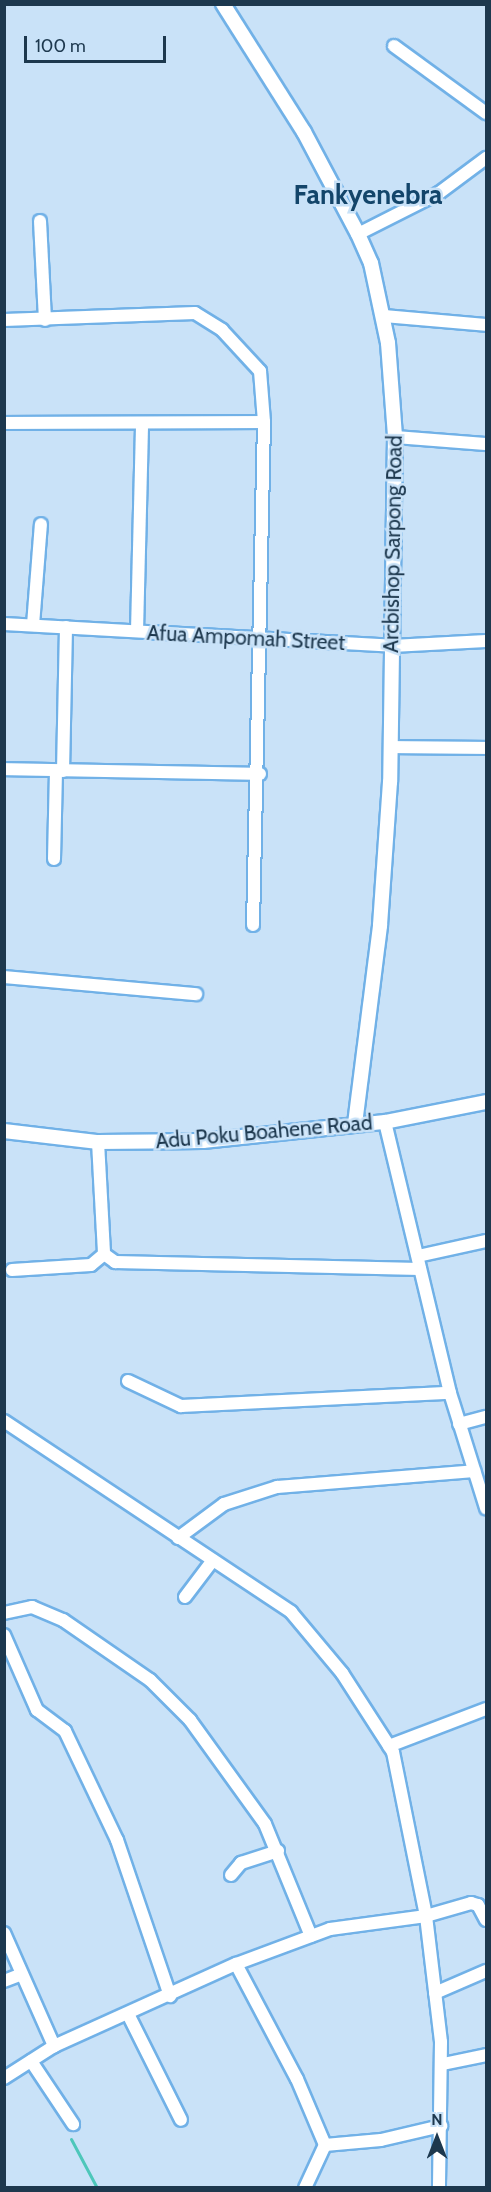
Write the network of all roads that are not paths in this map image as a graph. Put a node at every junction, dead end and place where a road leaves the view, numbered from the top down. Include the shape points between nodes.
1 (223, 4) edge
2 (394, 46) dead end
3 (486, 113) edge
4 (485, 163) edge
5 (40, 220) dead end
6 (358, 234) junction
7 (384, 316) junction
8 (4, 320) edge
9 (45, 320) junction
10 (486, 325) edge
11 (264, 422) junction
12 (4, 423) edge
13 (142, 423) junction
14 (395, 437) junction
15 (486, 444) edge
16 (41, 524) dead end
17 (4, 624) edge
18 (33, 625) junction
19 (66, 627) junction
20 (137, 631) junction
21 (256, 637) junction
22 (486, 641) edge
23 (392, 646) junction
24 (391, 747) junction
25 (486, 748) edge
26 (4, 769) edge
27 (60, 771) junction
28 (260, 774) junction
29 (54, 859) dead end
30 (253, 925) dead end
31 (4, 977) edge
32 (196, 994) dead end
33 (486, 1102) edge
34 (385, 1122) junction
35 (355, 1123) junction
36 (4, 1131) edge
37 (98, 1142) junction
38 (486, 1241) edge
39 (104, 1254) junction
40 (418, 1256) junction
41 (420, 1269) junction
42 (12, 1270) dead end
43 (128, 1381) dead end
44 (450, 1393) junction
45 (486, 1417) edge
46 (4, 1421) edge
47 (459, 1424) junction
48 (474, 1471) junction
49 (486, 1508) edge
50 (178, 1538) junction
51 (213, 1560) junction
52 (185, 1597) dead end
53 (4, 1612) edge
54 (4, 1635) edge
55 (486, 1709) edge
56 (389, 1746) junction
57 (278, 1851) junction
58 (231, 1875) dead end
59 (426, 1916) junction
60 (486, 1920) edge
61 (4, 1933) edge
62 (311, 1936) junction
63 (236, 1964) junction
64 (486, 1971) edge
65 (22, 1974) junction
66 (4, 1981) edge
67 (435, 1993) junction
68 (170, 1996) junction
69 (129, 2016) junction
70 (54, 2046) junction
71 (486, 2055) edge
72 (32, 2061) junction
73 (442, 2064) junction
74 (4, 2078) edge
75 (181, 2120) dead end
76 (73, 2124) dead end
77 (441, 2126) junction
78 (325, 2145) junction
79 (305, 2187) edge
80 (439, 2187) edge

1 - 6 street, Arcbishop Sarpong Road via 304,132
2 - 3 street
4 - 6 street
5 - 9 street
6 - 7 street, Arcbishop Sarpong Road
7 - 10 street
7 - 14 street, Arcbishop Sarpong Road
8 - 9 street
9 - 11 street via 195,313 209,318 260,370
11 - 13 street
11 - 21 street
12 - 13 street
13 - 20 street
14 - 15 street
14 - 23 street, Arcbishop Sarpong Road
16 - 18 street
17 - 18 street, Afua Ampomah Street
18 - 19 street, Afua Ampomah Street
19 - 20 street, Afua Ampomah Street
19 - 27 street
20 - 21 street, Afua Ampomah Street
21 - 23 street, Afua Ampomah Street
21 - 28 street
22 - 23 street, Afua Ampomah Street
23 - 24 street, Arcbishop Sarpong Road
24 - 25 street
24 - 35 street, Arcbishop Sarpong Road via 380,926
26 - 27 street
27 - 28 street
27 - 29 street
28 - 30 street
31 - 32 street
33 - 34 street, Adu Poku Boahene Road
34 - 35 street, Adu Poku Boahene Road
34 - 40 street
35 - 37 street, Adu Poku Boahene Road via 203,1141
36 - 37 street, Adu Poku Boahene Road
37 - 39 street
38 - 40 street
39 - 41 street via 116,1262
39 - 42 street via 91,1265
40 - 41 street
41 - 44 street
43 - 44 street via 177,1406
44 - 47 street
45 - 47 street
46 - 50 street
47 - 48 street
48 - 49 street
48 - 50 street via 277,1487 224,1504
50 - 51 street
51 - 52 street
51 - 56 street via 300,1620
53 - 57 street via 32,1607 63,1620 150,1680 223,1762
54 - 68 street via 37,1710 65,1731 117,1840
55 - 56 street
56 - 59 street via 401,1776
57 - 58 street via 241,1863
57 - 62 street
59 - 60 street via 475,1903
59 - 62 street
59 - 67 street
61 - 65 street
62 - 63 street
63 - 68 street
63 - 78 street via 297,2079
64 - 67 street
65 - 66 street
65 - 70 street
67 - 73 street
68 - 69 street
69 - 70 street
69 - 75 street
70 - 72 street
71 - 73 street
72 - 74 street
72 - 76 street
73 - 77 street
77 - 78 street via 381,2140
77 - 80 street
78 - 79 street

